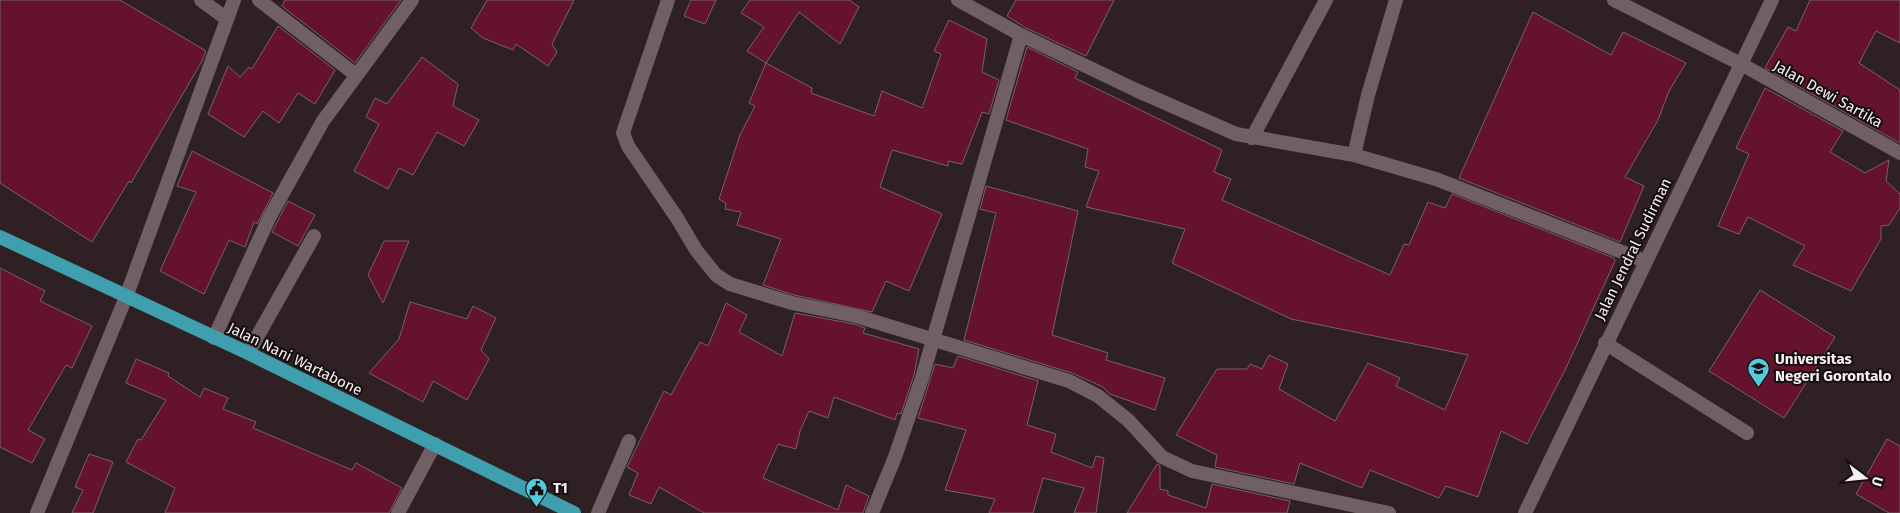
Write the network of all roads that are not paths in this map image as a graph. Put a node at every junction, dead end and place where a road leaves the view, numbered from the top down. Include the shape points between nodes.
1 (201, 0) edge
2 (234, 0) edge
3 (260, 0) edge
4 (412, 0) edge
5 (668, 0) edge
6 (958, 0) edge
7 (1326, 0) edge
8 (1396, 0) edge
9 (1614, 0) edge
10 (1772, 0) edge
11 (227, 19) junction
12 (1021, 35) junction
13 (1740, 64) junction
14 (356, 75) junction
15 (1252, 138) junction
16 (1900, 153) edge
17 (1354, 155) junction
18 (314, 236) dead end
19 (0, 237) edge
20 (1645, 261) junction
21 (126, 297) junction
22 (214, 338) junction
23 (932, 338) junction
24 (1605, 343) junction
25 (248, 353) junction
26 (1747, 433) dead end
27 (629, 441) dead end
28 (435, 444) junction
29 (37, 513) edge
30 (398, 513) edge
31 (574, 513) edge
32 (598, 513) edge
33 (872, 513) edge
34 (1389, 513) edge
35 (1524, 513) edge

1 - 11 street
2 - 11 street
3 - 14 street
4 - 14 street
5 - 23 street via 623,133 628,146 696,250 716,275 730,284
6 - 12 street
7 - 15 street
8 - 17 street
9 - 13 street, Jalan Dewi Sartika
10 - 13 street, Jalan Jendral Sudirman
11 - 21 street
12 - 15 street via 1211,124
12 - 23 street
13 - 16 street, Jalan Dewi Sartika
13 - 20 street, Jalan Jendral Sudirman
14 - 22 street via 323,121 269,218
15 - 17 street
17 - 20 street via 1436,179
18 - 25 street
19 - 21 main road, Jalan Nani Wartabone
20 - 24 street, Jalan Jendral Sudirman
21 - 22 main road, Jalan Nani Wartabone
21 - 29 street
22 - 25 main road, Jalan Nani Wartabone
23 - 33 street via 895,458
23 - 34 street via 1069,381 1098,396 1130,421 1162,457 1192,471
24 - 26 street
24 - 35 street, Jalan Jendral Sudirman
25 - 28 main road, Jalan Nani Wartabone
27 - 32 street
28 - 30 street
28 - 31 main road, Jalan Nani Wartabone

